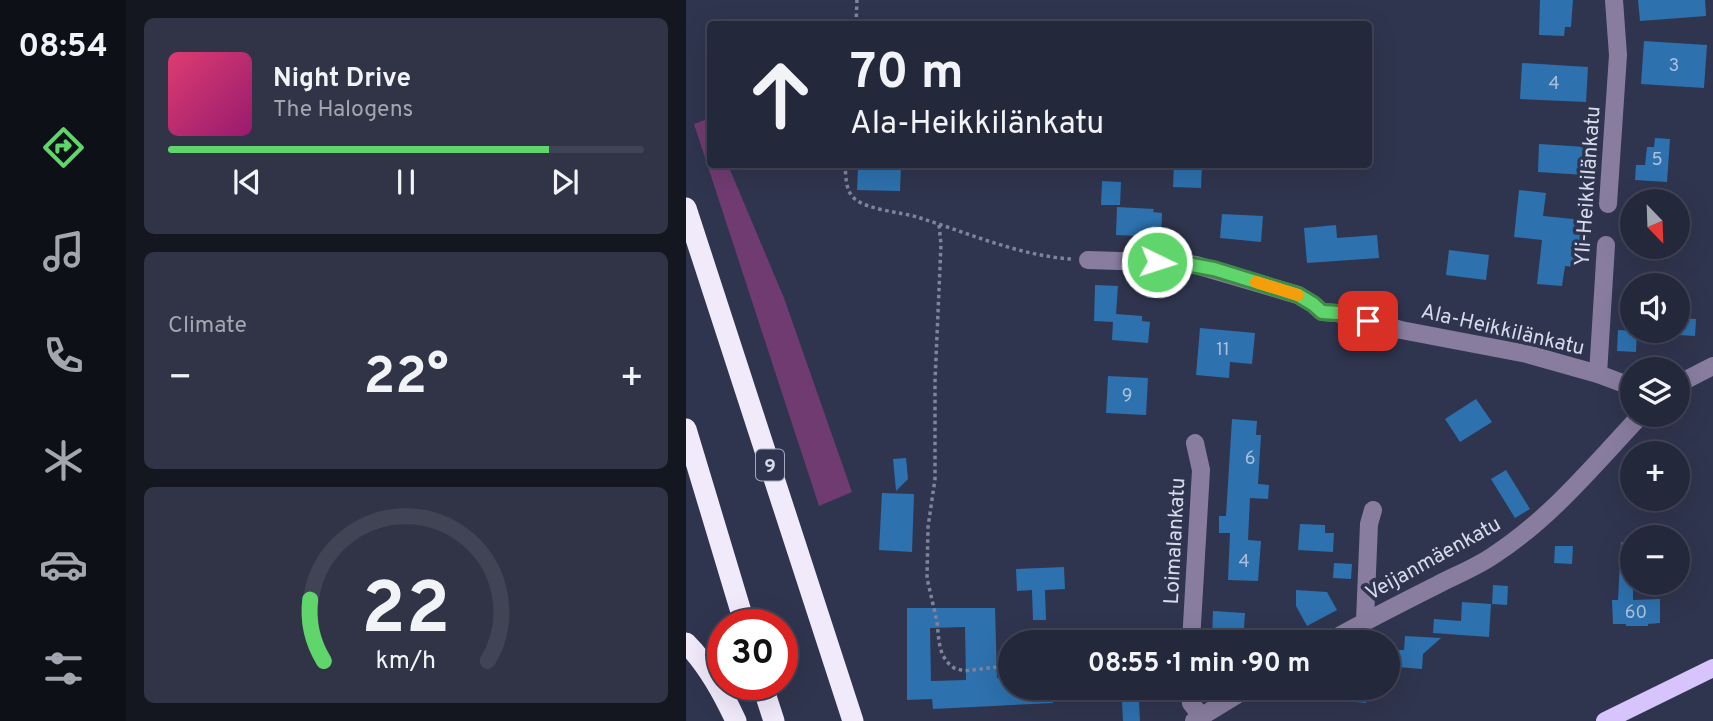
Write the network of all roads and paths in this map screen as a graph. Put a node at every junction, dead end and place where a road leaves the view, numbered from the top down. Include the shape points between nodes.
1 (858, 0) edge
2 (1614, 0) edge
3 (856, 21) edge
4 (845, 168) edge
5 (1608, 204) dead end
6 (686, 208) edge
7 (939, 225) junction
8 (1605, 245) dead end
9 (1088, 260) joint
10 (1713, 366) edge
11 (1598, 374) junction
12 (1690, 378) edge
13 (1620, 382) edge
14 (1630, 427) edge
15 (686, 429) edge
16 (1195, 443) dead end
17 (1373, 510) dead end
18 (740, 609) edge
19 (1365, 621) junction
20 (1192, 630) edge
21 (1349, 630) edge
22 (686, 643) edge
23 (998, 667) edge
24 (1713, 668) edge
25 (767, 700) edge
26 (1191, 700) edge
27 (1228, 700) edge
28 (1197, 719) edge
29 (736, 721) edge
30 (774, 721) edge
31 (853, 721) edge
32 (1605, 721) edge

1 - 3 path
2 - 5 street, Yli-Heikkilänkatu via 1618,55
4 - 7 path via 849,192 858,201
6 - 31 highway, 9
7 - 9 path via 1032,253
7 - 23 path via 935,479 927,579 947,662 964,671
8 - 11 street, Yli-Heikkilänkatu
9 - 11 street, Ala-Heikkilänkatu via 1196,265 1298,295 1322,312 1504,349
10 - 12 street
11 - 13 street, Ala-Heikkilänkatu
14 - 19 street, Veijanmäenkatu via 1528,531 1492,557
15 - 18 highway
16 - 20 street, Loimalankatu via 1200,470
17 - 19 street
19 - 21 street, Veijanmäenkatu
22 - 29 highway via 712,676
24 - 32 main road
25 - 30 highway
26 - 28 street
27 - 28 street

